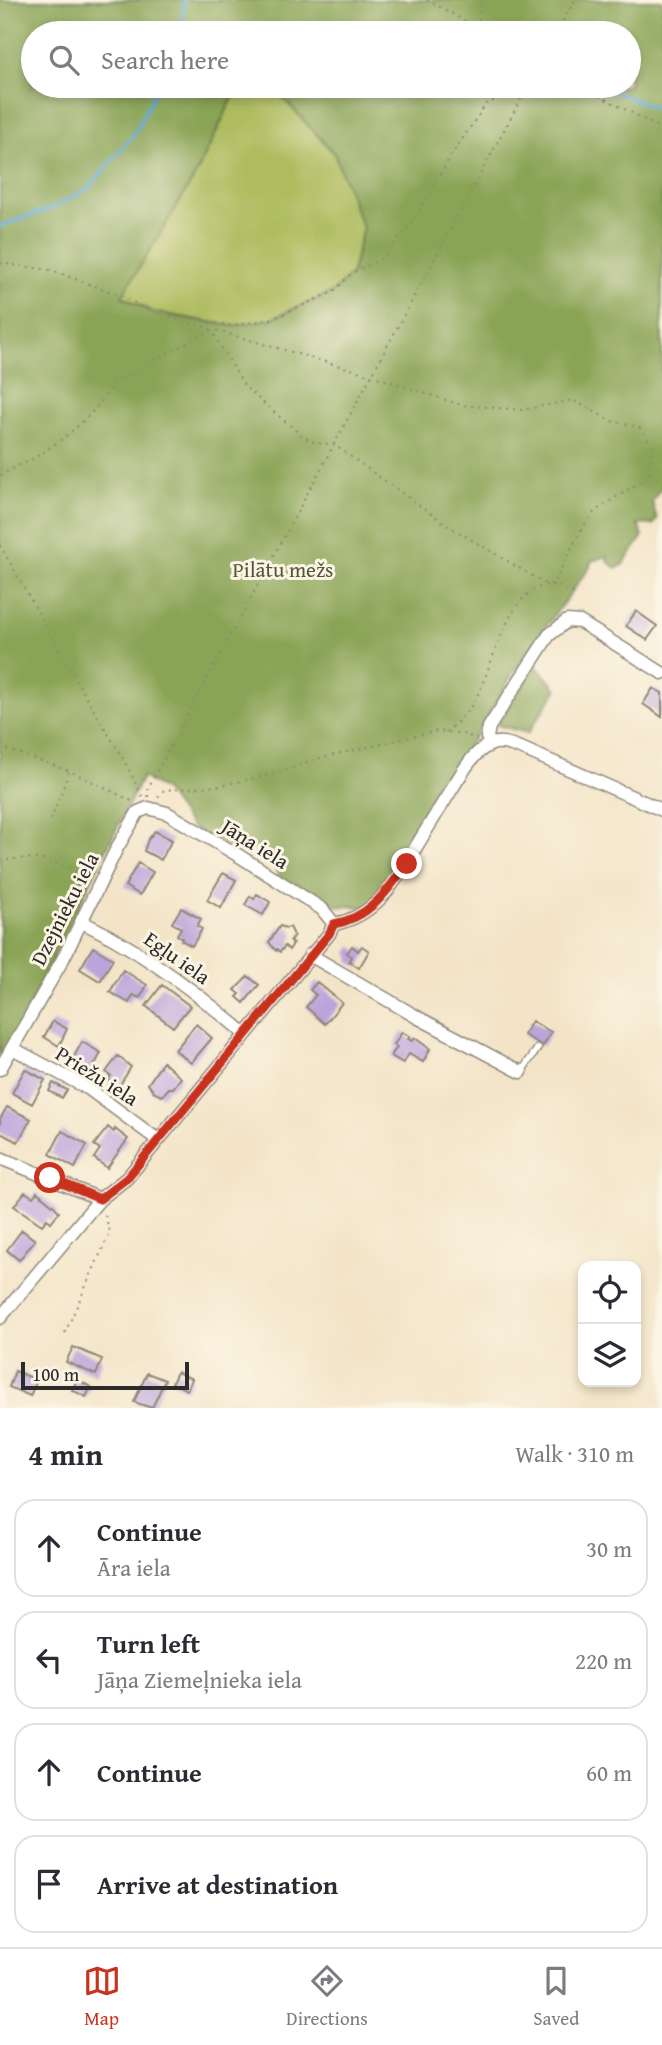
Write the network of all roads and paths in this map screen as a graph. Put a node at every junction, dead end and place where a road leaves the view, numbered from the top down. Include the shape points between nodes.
1 (427, 0) edge
2 (482, 0) edge
3 (575, 0) edge
4 (465, 21) edge
5 (479, 21) edge
6 (563, 21) edge
7 (500, 98) edge
8 (521, 98) edge
9 (604, 98) edge
10 (662, 129) edge
11 (0, 263) edge
12 (152, 312) junction
13 (211, 330) junction
14 (371, 375) junction
15 (333, 444) junction
16 (0, 476) edge
17 (0, 545) edge
18 (552, 584) junction
19 (576, 595) dead end
20 (662, 673) edge
21 (446, 732) junction
22 (490, 744) junction
23 (0, 747) edge
24 (70, 771) junction
25 (148, 808) junction
26 (662, 810) edge
27 (51, 820) dead end
28 (0, 860) edge
29 (99, 884) junction
30 (82, 922) junction
31 (334, 924) junction
32 (310, 955) junction
33 (244, 1033) junction
34 (12, 1048) junction
35 (538, 1048) dead end
36 (0, 1069) edge
37 (521, 1072) joint
38 (158, 1140) junction
39 (0, 1158) edge
40 (100, 1199) junction
41 (0, 1318) edge
42 (65, 1333) dead end

1 - 4 path
2 - 5 path
3 - 6 path
7 - 12 path via 486,104 415,218 383,258 352,273 333,292 271,319 232,326
8 - 14 path
9 - 10 path
11 - 12 path via 51,270
12 - 13 path
13 - 14 path
13 - 15 path via 245,387 301,435 316,443
13 - 16 path via 113,383 105,398 65,435
14 - 15 path
14 - 18 path via 461,405 523,410 572,400 612,421 639,427 652,445 649,476 595,511
15 - 18 path via 447,525
15 - 25 path via 148,788
17 - 25 path
18 - 19 path
18 - 21 path via 531,590 513,612 476,698
20 - 22 street via 580,622 567,621 549,635 489,727
21 - 22 path
21 - 25 path via 367,746 231,783 164,790
22 - 26 street via 500,742 523,750
22 - 31 street via 464,771 382,898 349,922
23 - 24 path
24 - 25 path
24 - 27 path
25 - 29 street, Dzejnieku iela via 138,812
25 - 31 street, Jāņa iela via 167,813 241,857 322,909
28 - 29 path via 33,857 55,862
29 - 30 street, Dzejnieku iela
30 - 33 street, Egļu iela via 169,974
30 - 34 street, Dzejnieku iela
31 - 32 street
32 - 33 street
32 - 37 street
33 - 38 street
34 - 36 street, Dzejnieku iela
34 - 38 street, Priežu iela via 89,1089
35 - 37 lane
38 - 40 street via 127,1178
39 - 40 street
40 - 41 street
40 - 42 path via 110,1232

